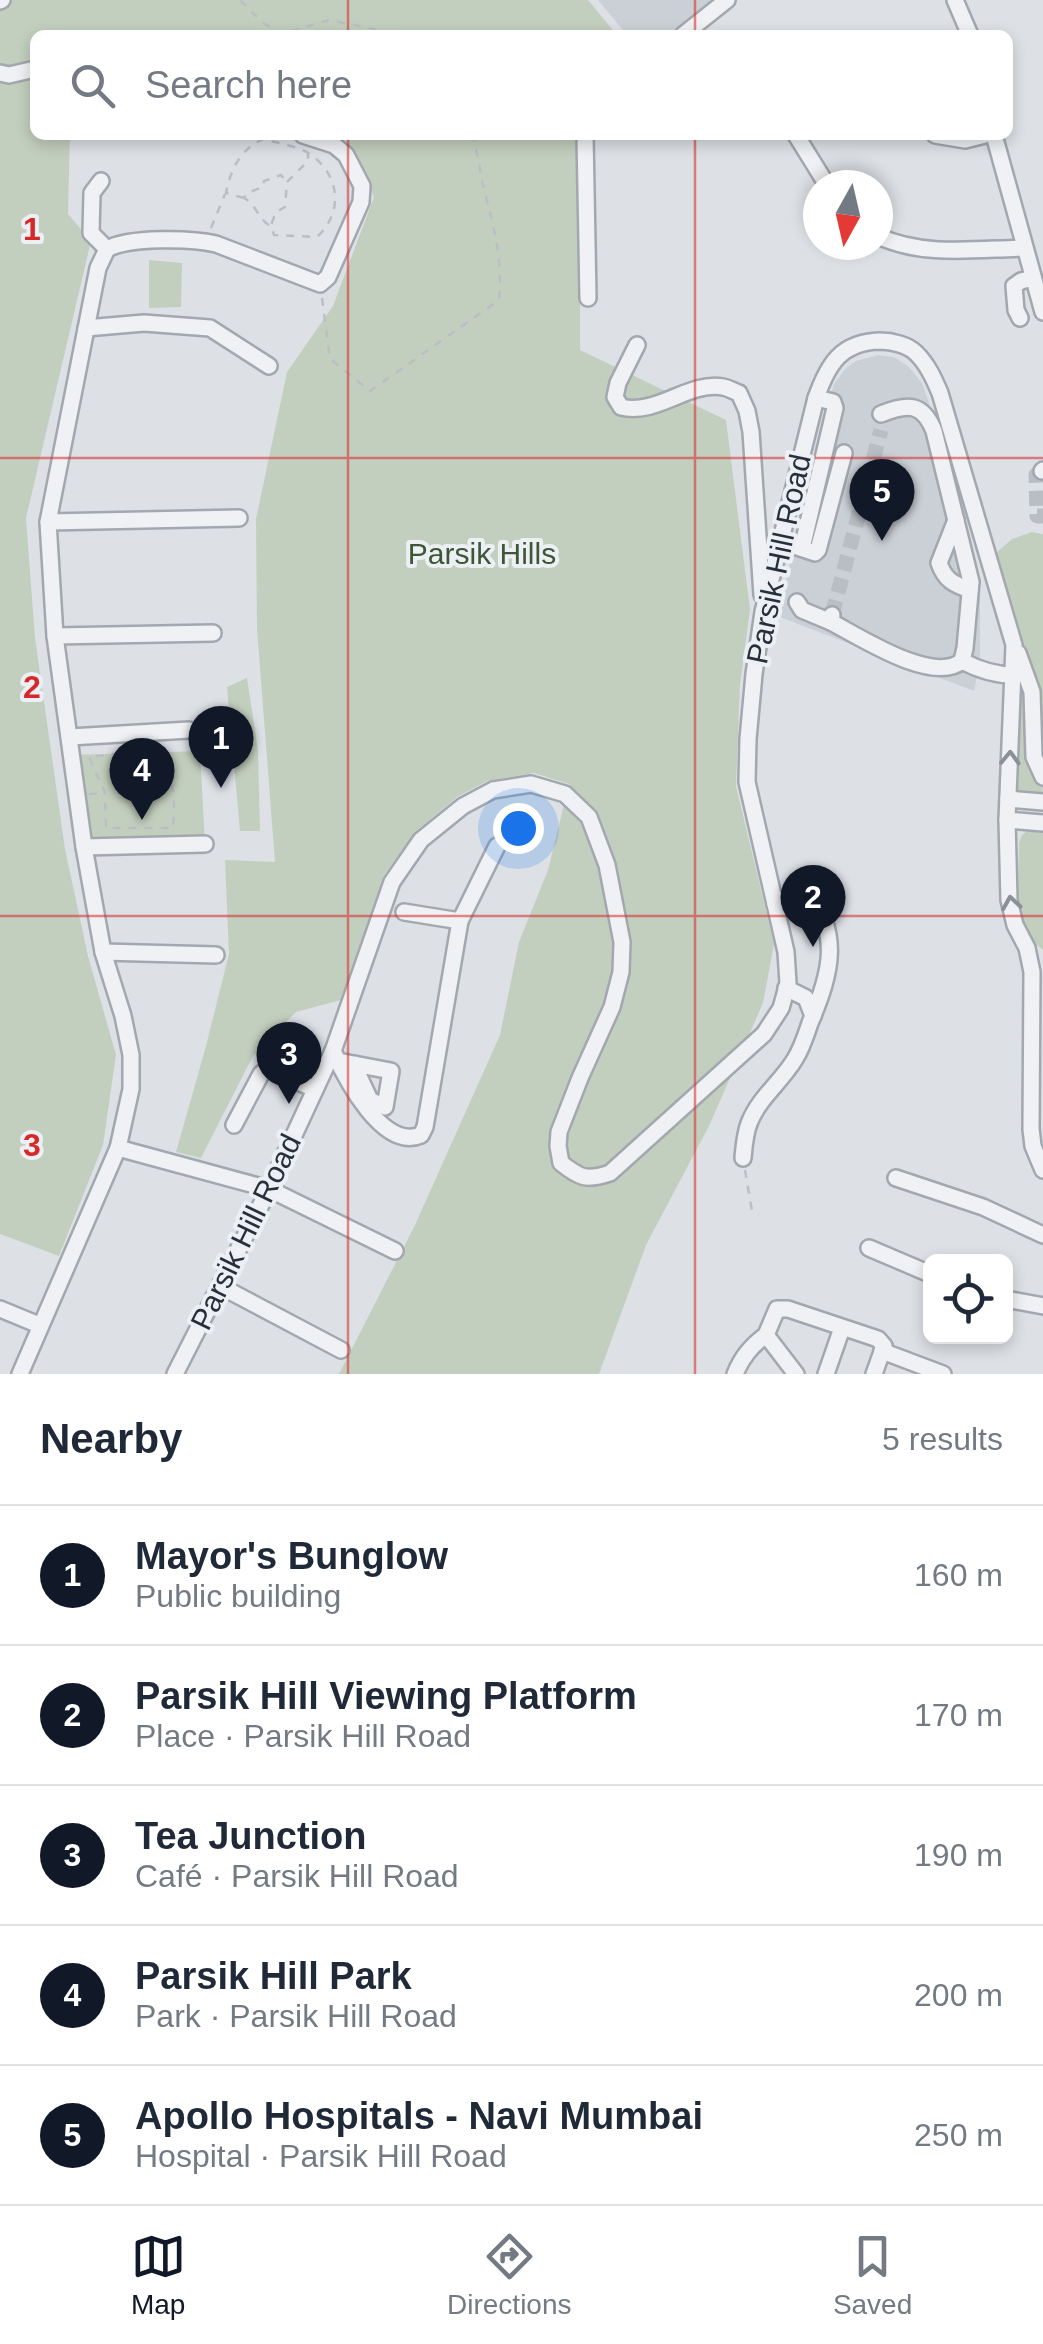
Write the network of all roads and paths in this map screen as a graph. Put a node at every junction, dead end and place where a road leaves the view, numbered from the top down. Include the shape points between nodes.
1 (240, 0) edge
2 (727, 0) edge
3 (955, 0) edge
4 (273, 30) edge
5 (294, 30) edge
6 (379, 30) edge
7 (689, 30) edge
8 (968, 30) edge
9 (30, 70) edge
10 (0, 74) edge
11 (261, 140) edge
12 (266, 140) edge
13 (319, 140) edge
14 (474, 140) edge
15 (585, 140) edge
16 (799, 140) edge
17 (995, 140) edge
18 (308, 152) junction
19 (818, 170) edge
20 (101, 182) dead end
21 (287, 182) junction
22 (226, 193) junction
23 (244, 198) junction
24 (270, 226) junction
25 (208, 242) junction
26 (893, 244) edge
27 (1024, 248) junction
28 (107, 249) junction
29 (1033, 278) junction
30 (320, 284) junction
31 (588, 298) dead end
32 (1043, 312) edge
33 (1020, 318) dead end
34 (86, 328) junction
35 (637, 344) dead end
36 (269, 366) dead end
37 (816, 398) junction
38 (882, 422) dead end
39 (844, 453) dead end
40 (239, 518) dead end
41 (956, 520) junction
42 (48, 522) junction
43 (780, 542) junction
44 (802, 548) junction
45 (994, 580) junction
46 (970, 586) junction
47 (797, 602) dead end
48 (763, 612) junction
49 (213, 633) dead end
50 (55, 636) junction
51 (1014, 644) junction
52 (962, 662) junction
53 (1013, 675) dead end
54 (188, 730) dead end
55 (70, 738) junction
56 (1043, 776) edge
57 (105, 793) joint
58 (1008, 799) junction
59 (1043, 802) edge
60 (1008, 820) junction
61 (1043, 823) edge
62 (205, 844) dead end
63 (497, 846) dead end
64 (84, 847) junction
65 (820, 866) dead end
66 (829, 877) junction
67 (806, 886) junction
68 (838, 888) dead end
69 (775, 904) junction
70 (404, 912) dead end
71 (460, 921) junction
72 (103, 952) junction
73 (216, 955) dead end
74 (786, 988) junction
75 (814, 1016) junction
76 (336, 1056) junction
77 (356, 1064) dead end
78 (316, 1089) junction
79 (234, 1125) dead end
80 (118, 1148) junction
81 (743, 1158) joint
82 (1043, 1170) edge
83 (896, 1178) dead end
84 (269, 1189) junction
85 (753, 1218) dead end
86 (1043, 1235) edge
87 (869, 1248) dead end
88 (394, 1250) dead end
89 (923, 1271) edge
90 (220, 1286) junction
91 (1013, 1301) edge
92 (1043, 1306) edge
93 (0, 1309) edge
94 (39, 1325) junction
95 (842, 1328) junction
96 (766, 1335) junction
97 (341, 1350) dead end
98 (882, 1351) junction
99 (20, 1374) edge
100 (175, 1374) edge
101 (735, 1374) edge
102 (796, 1374) edge
103 (826, 1374) edge
104 (874, 1374) edge
105 (943, 1374) edge

1 - 4 path
2 - 7 street
3 - 8 street
5 - 6 path via 329,20
9 - 10 street
11 - 22 path via 244,150
12 - 18 path
13 - 30 street via 346,155 362,186 361,202
14 - 30 path via 495,224 499,300 370,390 330,359
15 - 31 street
16 - 19 street
17 - 27 street
18 - 21 path
18 - 24 path via 330,176 338,198 327,227 317,237 293,238 274,236
20 - 28 street via 92,192 91,233
21 - 23 path via 281,174 270,177
21 - 24 path via 284,207
22 - 23 path
22 - 25 path
23 - 24 path
25 - 28 street via 130,241
25 - 30 street
26 - 27 street via 926,250
27 - 29 street
28 - 34 street
29 - 32 street
29 - 33 street via 1014,286
34 - 36 street via 144,322 210,328
34 - 42 street
35 - 48 street via 618,383 615,397 622,407 635,410 722,387 738,394 747,410
37 - 43 street, Parsik Hill Road
37 - 44 street via 834,408
37 - 45 street, Parsik Hill Road via 841,352 860,342 889,341 913,350 940,393
38 - 41 street via 895,408 928,415
39 - 44 street via 818,550
40 - 42 street
41 - 46 street
41 - 46 street via 939,562 953,584
42 - 50 street
43 - 44 street
43 - 48 street, Parsik Hill Road
45 - 46 street
45 - 51 street, Parsik Hill Road
46 - 52 street
47 - 52 street via 923,666
48 - 69 street, Parsik Hill Road via 747,782
49 - 50 street
50 - 55 street
51 - 56 street via 1032,692 1034,757
58 -> 51 street, Parsik Hill Road
52 - 53 street
54 - 55 street
55 - 64 street
57 - 57 path via 106,828 173,828 168,773 150,758 88,757
58 - 59 street
58 - 60 street, Parsik Hill Road
60 - 61 street
82 -> 60 street, Parsik Hill Road via 1032,1129 1032,972 1009,900
62 - 64 street
63 - 71 street
64 - 72 street
65 - 66 path
66 - 67 path
66 - 68 path
67 - 69 street
67 - 75 street via 828,924 831,952
69 - 74 street, Parsik Hill Road
70 - 71 street
71 - 76 street via 421,1135 394,1134 354,1090
72 - 73 street
72 - 80 street via 131,1055
74 - 75 street via 806,998
74 - 76 street, Parsik Hill Road via 764,1034 621,1164 595,1178 569,1170 561,1163 559,1132 612,1007 622,942 589,817 565,794 531,784 493,790 421,840 392,882
75 - 81 street via 796,1058 756,1109
76 - 77 street
76 - 78 street, Parsik Hill Road
78 - 79 street via 267,1069
78 - 84 street, Parsik Hill Road
80 - 84 street
80 - 94 street
81 - 85 path
83 - 86 street via 983,1206
84 - 88 street
84 - 90 street, Parsik Hill Road
87 - 89 street
90 - 97 street
90 - 100 street, Parsik Hill Road
91 - 92 street
93 - 94 street
94 - 99 street
95 - 96 street via 781,1308
95 - 98 street via 878,1339
95 - 103 street
96 - 101 street
96 - 102 street
98 - 104 street
98 - 105 street

